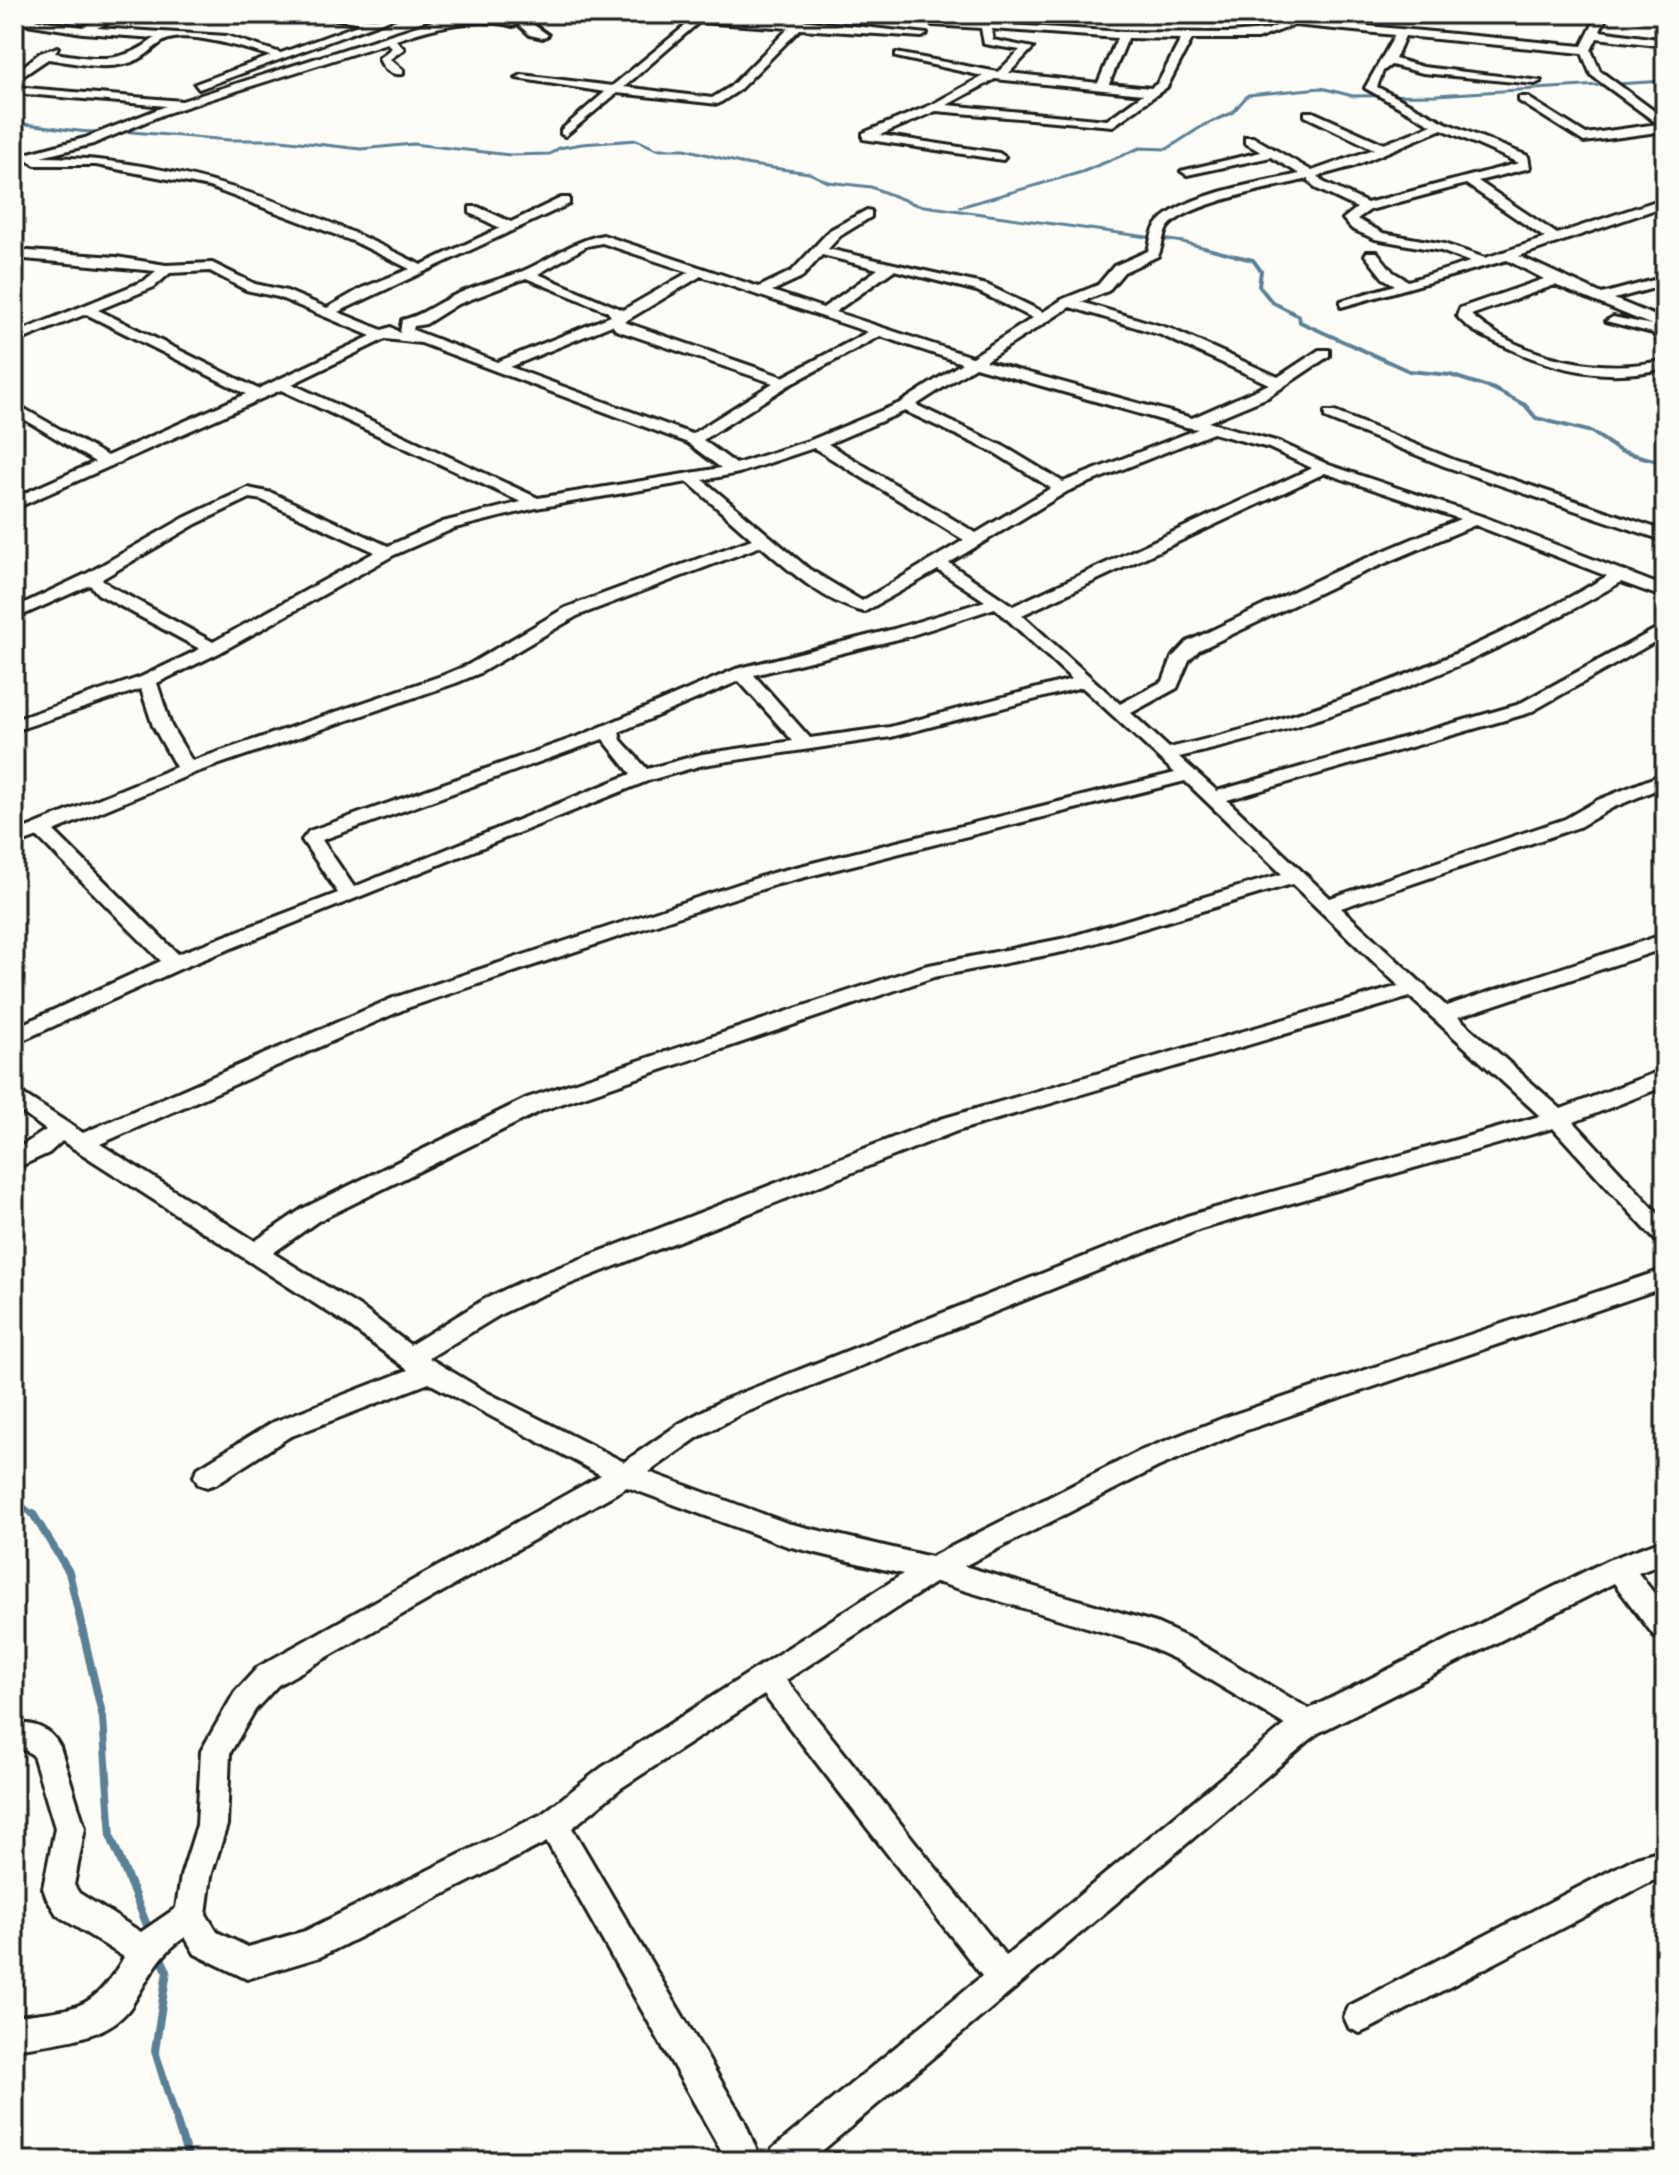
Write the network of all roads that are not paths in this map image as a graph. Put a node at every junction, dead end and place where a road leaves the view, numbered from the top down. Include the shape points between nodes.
1 (119, 14) edge
2 (305, 14) edge
3 (399, 14) edge
4 (535, 14) edge
5 (681, 14) edge
6 (1603, 14) edge
7 (934, 18) edge
8 (14, 19) edge
9 (503, 19) junction
10 (697, 19) junction
11 (378, 22) junction
12 (800, 23) junction
13 (986, 26) junction
14 (83, 30) junction
15 (1402, 31) junction
16 (922, 34) junction
17 (1595, 34) junction
18 (543, 35) dead end
19 (1124, 35) junction
20 (1188, 36) junction
21 (163, 37) junction
22 (389, 39) junction
23 (1665, 43) edge
24 (1586, 50) junction
25 (44, 55) junction
26 (281, 56) junction
27 (1389, 61) junction
28 (399, 72) dead end
29 (996, 75) junction
30 (522, 78) dead end
31 (14, 79) edge
32 (1535, 81) dead end
33 (1102, 87) junction
34 (14, 90) edge
35 (614, 90) junction
36 (1152, 92) junction
37 (1523, 99) dead end
38 (160, 100) junction
39 (185, 105) junction
40 (935, 107) junction
41 (1309, 114) dead end
42 (1442, 125) junction
43 (1665, 126) edge
44 (565, 132) dead end
45 (1249, 140) dead end
46 (1380, 147) junction
47 (1273, 153) junction
48 (999, 157) dead end
49 (18, 160) edge
50 (1187, 171) dead end
51 (1311, 175) junction
52 (1468, 180) junction
53 (565, 201) dead end
54 (1665, 202) edge
55 (1366, 207) junction
56 (474, 210) dead end
57 (867, 214) dead end
58 (506, 230) junction
59 (1554, 238) junction
60 (822, 251) junction
61 (14, 254) edge
62 (1372, 255) dead end
63 (1508, 255) junction
64 (1487, 262) junction
65 (886, 267) junction
66 (166, 269) junction
67 (419, 269) junction
68 (700, 271) junction
69 (527, 274) junction
70 (1555, 280) junction
71 (1665, 281) edge
72 (1407, 286) junction
73 (761, 291) junction
74 (1600, 299) junction
75 (1068, 302) junction
76 (1346, 304) dead end
77 (88, 310) junction
78 (327, 313) junction
79 (823, 314) junction
80 (620, 317) junction
81 (1046, 319) junction
82 (1613, 321) dead end
83 (1665, 325) edge
84 (409, 329) junction
85 (877, 332) junction
86 (382, 335) junction
87 (14, 339) edge
88 (1665, 342) edge
89 (1324, 353) dead end
90 (975, 363) junction
91 (1665, 364) edge
92 (499, 366) junction
93 (784, 382) junction
94 (280, 384) junction
95 (1281, 384) junction
96 (255, 393) junction
97 (905, 406) junction
98 (14, 407) edge
99 (1330, 415) dead end
100 (1191, 424) junction
101 (1210, 429) junction
102 (693, 440) junction
103 (816, 443) junction
104 (104, 461) junction
105 (1324, 468) junction
106 (734, 470) junction
107 (690, 476) junction
108 (1062, 488) junction
109 (536, 503) junction
110 (14, 504) edge
111 (1475, 519) junction
112 (1665, 536) edge
113 (974, 539) junction
114 (763, 540) junction
115 (388, 552) junction
116 (937, 562) junction
117 (1620, 575) junction
118 (92, 578) junction
119 (1665, 593) edge
120 (1004, 608) junction
121 (17, 610) edge
122 (1665, 629) edge
123 (213, 649) junction
124 (742, 673) junction
125 (147, 681) junction
126 (1085, 681) junction
127 (1120, 711) junction
128 (14, 726) edge
129 (611, 736) junction
130 (806, 745) junction
131 (1166, 754) junction
132 (187, 769) junction
133 (1188, 775) junction
134 (643, 776) junction
135 (1665, 779) edge
136 (1214, 798) junction
137 (42, 830) junction
138 (14, 840) edge
139 (1296, 876) junction
140 (350, 896) junction
141 (1330, 905) junction
142 (1665, 941) edge
143 (175, 963) junction
144 (1414, 989) junction
145 (1443, 1014) junction
146 (14, 1037) edge
147 (1665, 1077) edge
148 (14, 1096) edge
149 (1558, 1119) junction
150 (71, 1136) junction
151 (14, 1161) edge
152 (1665, 1236) edge
153 (256, 1253) junction
154 (1665, 1278) edge
155 (409, 1358) junction
156 (434, 1370) junction
157 (625, 1475) junction
158 (207, 1476) dead end
159 (1665, 1551) edge
160 (1618, 1568) junction
161 (933, 1569) junction
162 (1665, 1628) edge
163 (767, 1677) junction
164 (1308, 1724) junction
165 (14, 1737) edge
166 (553, 1824) junction
167 (1665, 1864) edge
168 (190, 1917) junction
169 (143, 1951) junction
170 (1003, 1977) junction
171 (1360, 2017) dead end
172 (14, 2033) edge
173 (744, 2161) edge
174 (784, 2161) edge

1 - 14 street
2 - 11 street
3 - 11 street
4 - 9 street
5 - 10 street
6 - 17 street
7 - 13 street
7 - 16 street
8 - 14 street
9 - 18 street via 519,19
9 - 22 street via 445,21
10 - 12 street
10 - 35 street
11 - 26 street
12 - 16 street
12 - 35 street via 718,101
13 - 19 street
13 - 29 street via 988,42 1028,48
14 - 21 street
14 - 25 street
15 - 20 street via 1292,22 1260,35
15 - 24 street
15 - 27 street
16 - 29 street via 900,55
17 - 23 street
17 - 24 street
19 - 20 street
19 - 33 street
20 - 36 street via 1169,79
21 - 25 street via 126,63
21 - 26 street via 227,39
22 - 28 street via 399,49 384,58
22 - 39 street
24 - 43 street via 1595,73
25 - 31 street
26 - 38 street
27 - 32 street via 1423,70
27 - 42 street via 1378,70 1371,88
29 - 33 street
29 - 40 street
30 - 35 street
33 - 36 street
34 - 38 street
35 - 44 street
36 - 40 street via 1100,125
37 - 43 street via 1584,138
38 - 39 street
39 - 49 street via 89,141
40 - 48 street via 867,136
41 - 46 street
42 - 46 street
42 - 52 street via 1527,162
45 - 47 street
46 - 51 street via 1352,163
47 - 50 street
47 - 51 street
49 - 67 street via 96,161 211,184 360,239
51 - 55 street via 1319,185
51 - 75 street via 1198,206 1166,221 1153,253 1119,269 1103,288
52 - 55 street
52 - 59 street
53 - 58 street
54 - 59 street
55 - 64 street via 1349,219 1353,225 1387,240 1448,249
56 - 58 street via 506,224
57 - 60 street via 835,233
58 - 67 street
59 - 63 street
60 - 65 street
60 - 73 street via 797,274
61 - 66 street
62 - 72 street via 1388,275
63 - 64 street
63 - 70 street
64 - 72 street
65 - 79 street
65 - 81 street via 982,288
66 - 77 street via 149,284
66 - 78 street via 212,267 251,287
67 - 78 street
68 - 69 street via 603,239 583,243
68 - 73 street
68 - 80 street
69 - 80 street via 600,302
69 - 84 street via 451,302
70 - 74 street
70 - 91 street via 1465,311 1464,316 1560,366 1638,369
71 - 74 street
72 - 76 street
73 - 79 street
74 - 83 street
75 - 81 street
75 - 95 street via 1166,332
77 - 87 street
77 - 96 street
78 - 86 street
79 - 85 street
80 - 92 street
80 - 93 street via 621,327
81 - 90 street via 985,352
82 - 88 street via 1658,330
84 - 86 street
84 - 92 street
85 - 90 street
85 - 93 street
86 - 94 street
89 - 95 street
90 - 97 street
90 - 100 street
92 - 102 street
93 - 102 street
94 - 96 street
94 - 109 street
95 - 100 street
96 - 104 street
97 - 103 street
97 - 108 street via 1000,450
98 - 104 street
99 - 112 street via 1449,463
100 - 101 street
101 - 105 street via 1274,445
101 - 108 street
102 - 106 street
103 - 106 street
103 - 113 street
104 - 110 street
105 - 111 street
105 - 120 street
106 - 107 street
107 - 109 street
107 - 114 street
108 - 113 street
109 - 115 street via 449,525
111 - 117 street
111 - 127 street via 1193,646 1181,658 1171,684
113 - 116 street
114 - 116 street via 856,607
114 - 132 street via 581,607 450,679
115 - 118 street via 266,496 248,493
115 - 123 street
116 - 120 street
117 - 119 street
117 - 131 street via 1559,612 1397,685 1287,725
118 - 121 street
118 - 123 street via 104,590
120 - 124 street
120 - 126 street
122 - 136 street via 1523,709
123 - 125 street
124 - 129 street
124 - 130 street
125 - 128 street
125 - 132 street via 162,726
126 - 127 street
126 - 130 street via 891,732
127 - 131 street
129 - 134 street
129 - 140 street via 588,739 316,835 312,840
130 - 134 street via 702,760
131 - 133 street
132 - 137 street
133 - 136 street
133 - 150 street via 718,896 400,1003
134 - 140 street
135 - 141 street via 1572,823
136 - 139 street
137 - 138 street
137 - 143 street
139 - 141 street
139 - 153 street via 1068,944 931,971 535,1104 310,1215
140 - 143 street
141 - 144 street
142 - 145 street
143 - 146 street
144 - 145 street
144 - 155 street via 949,1125 528,1290
145 - 149 street
147 - 149 street
148 - 150 street
149 - 152 street
149 - 157 street via 1195,1222 730,1408
150 - 151 street
150 - 153 street
153 - 155 street
154 - 161 street via 1235,1424 1149,1459
155 - 156 street
156 - 157 street via 477,1399
156 - 158 street via 280,1430
157 - 161 street via 787,1534
157 - 168 street via 268,1676 245,1701 216,1751 212,1825
159 - 160 street
160 - 162 street
160 - 164 street
161 - 163 street
161 - 164 street via 1146,1632
163 - 166 street via 611,1778
163 - 170 street
164 - 170 street
165 - 169 street via 29,1736 45,1747 70,1828 58,1888 68,1904
166 - 168 street via 309,1946 247,1963 206,1943
166 - 173 street
167 - 171 street via 1648,1867
168 - 169 street via 157,1935
169 - 172 street via 118,1998 101,2012 69,2024
170 - 174 street

